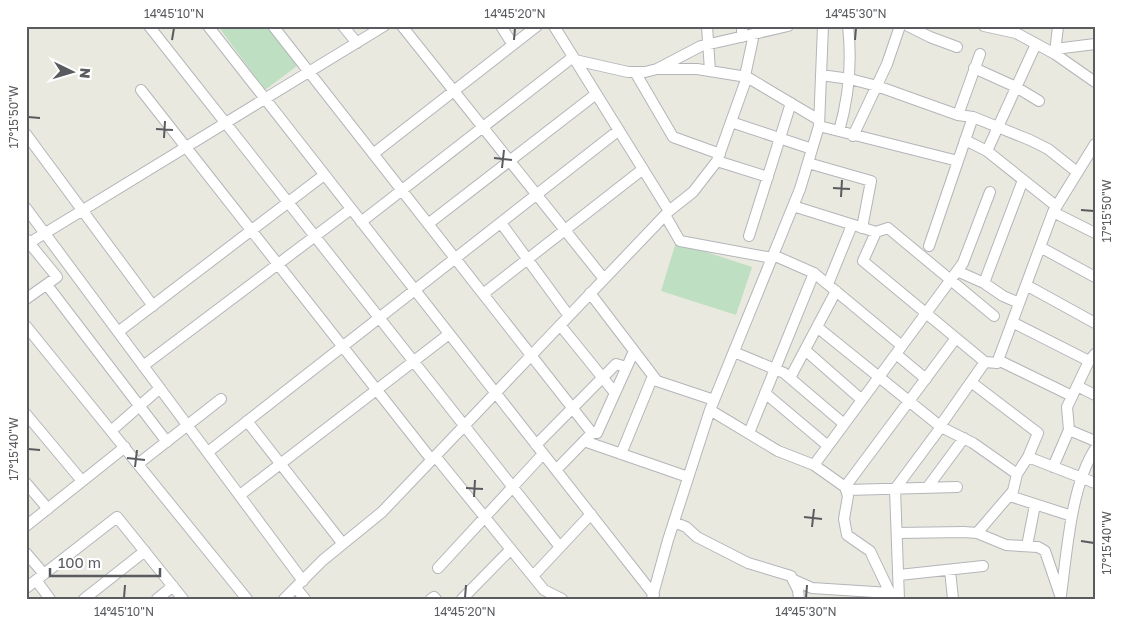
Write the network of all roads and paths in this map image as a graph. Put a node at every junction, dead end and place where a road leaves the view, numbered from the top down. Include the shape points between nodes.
1 (149, 26) edge
2 (208, 26) edge
3 (273, 26) edge
4 (343, 26) edge
5 (384, 26) edge
6 (402, 26) edge
7 (501, 26) edge
8 (537, 26) edge
9 (554, 26) edge
10 (707, 26) edge
11 (788, 26) edge
12 (823, 26) edge
13 (848, 26) edge
14 (900, 26) edge
15 (908, 26) edge
16 (984, 26) edge
17 (1058, 26) edge
18 (1017, 30) edge
19 (742, 32) edge
20 (754, 34) junction
21 (356, 43) junction
22 (1036, 44) junction
23 (1095, 44) edge
24 (513, 45) junction
25 (707, 45) junction
26 (957, 47) dead end
27 (1055, 51) junction
28 (980, 54) dead end
29 (574, 58) junction
30 (974, 68) junction
31 (657, 69) junction
32 (710, 71) junction
33 (309, 72) junction
34 (635, 72) junction
35 (821, 75) junction
36 (746, 76) junction
37 (850, 79) junction
38 (1095, 82) edge
39 (877, 86) junction
40 (1016, 87) junction
41 (141, 90) dead end
42 (454, 91) junction
43 (596, 94) junction
44 (264, 99) junction
45 (1040, 101) dead end
46 (791, 103) junction
47 (958, 116) junction
48 (973, 116) junction
49 (731, 122) junction
50 (225, 123) junction
51 (819, 123) junction
52 (482, 127) junction
53 (997, 128) junction
54 (619, 130) junction
55 (838, 131) junction
56 (26, 134) edge
57 (852, 136) junction
58 (780, 138) junction
59 (965, 140) junction
60 (186, 147) junction
61 (812, 149) junction
62 (986, 151) junction
63 (1093, 152) edge
64 (373, 154) junction
65 (719, 158) junction
66 (509, 161) junction
67 (958, 161) junction
68 (808, 163) junction
69 (643, 169) junction
70 (1077, 172) junction
71 (324, 175) junction
72 (768, 177) junction
73 (1023, 180) junction
74 (401, 190) junction
75 (990, 192) dead end
76 (537, 195) junction
77 (288, 202) junction
78 (793, 206) junction
79 (26, 208) edge
80 (351, 209) junction
81 (1055, 209) junction
82 (82, 210) junction
83 (667, 213) junction
84 (360, 222) junction
85 (500, 223) junction
86 (428, 224) junction
87 (857, 226) junction
88 (251, 230) junction
89 (565, 230) junction
90 (876, 232) junction
91 (45, 233) junction
92 (1095, 234) edge
93 (315, 236) junction
94 (749, 236) dead end
95 (28, 241) edge
96 (929, 246) dead end
97 (1040, 247) junction
98 (772, 256) junction
99 (455, 259) junction
100 (527, 260) junction
101 (278, 264) junction
102 (957, 271) junction
103 (814, 273) junction
104 (1095, 277) edge
105 (604, 279) junction
106 (950, 280) junction
107 (984, 282) junction
108 (1026, 284) junction
109 (46, 285) junction
110 (832, 288) junction
111 (415, 290) junction
112 (483, 294) junction
113 (590, 294) junction
114 (26, 300) edge
115 (1019, 303) junction
116 (153, 306) junction
117 (926, 313) junction
118 (569, 316) junction
119 (994, 316) dead end
120 (379, 318) junction
121 (1012, 322) junction
122 (1095, 323) edge
123 (560, 325) junction
124 (26, 326) edge
125 (817, 326) junction
126 (118, 332) junction
127 (449, 334) junction
128 (956, 338) junction
129 (343, 347) junction
130 (805, 350) junction
131 (899, 350) junction
132 (634, 351) junction
133 (734, 352) junction
134 (531, 355) junction
135 (1092, 358) edge
136 (998, 360) junction
137 (413, 361) junction
138 (985, 362) junction
139 (143, 366) junction
140 (626, 368) junction
141 (775, 369) junction
142 (653, 376) junction
143 (879, 376) junction
144 (603, 378) junction
145 (790, 378) junction
146 (926, 378) junction
147 (972, 382) junction
148 (1077, 386) junction
149 (160, 388) junction
150 (376, 390) junction
151 (495, 393) junction
152 (615, 393) junction
153 (765, 393) junction
154 (1095, 395) edge
155 (1072, 396) junction
156 (221, 398) dead end
157 (862, 400) junction
158 (909, 401) junction
159 (712, 405) junction
160 (139, 406) junction
161 (572, 408) junction
162 (26, 414) edge
163 (247, 421) junction
164 (844, 424) junction
165 (188, 425) junction
166 (464, 426) junction
167 (941, 427) junction
168 (1068, 430) junction
169 (111, 431) junction
170 (592, 433) junction
171 (749, 433) junction
172 (964, 438) junction
173 (584, 441) junction
174 (1095, 441) edge
175 (167, 442) junction
176 (536, 445) junction
177 (828, 446) junction
178 (125, 447) junction
179 (1095, 449) edge
180 (208, 452) junction
181 (543, 454) junction
182 (621, 454) junction
183 (1028, 457) junction
184 (433, 458) junction
185 (138, 464) junction
186 (280, 464) junction
187 (814, 465) junction
188 (1052, 467) junction
189 (556, 470) junction
190 (1017, 474) junction
191 (688, 477) junction
192 (1082, 479) junction
193 (82, 481) junction
194 (26, 483) edge
195 (1095, 483) edge
196 (512, 487) junction
197 (957, 487) dead end
198 (846, 488) junction
199 (927, 488) junction
200 (895, 489) junction
201 (240, 495) junction
202 (1010, 496) junction
203 (1035, 505) junction
204 (48, 509) junction
205 (591, 514) junction
206 (1072, 516) junction
207 (485, 517) junction
208 (674, 522) junction
209 (26, 526) edge
210 (897, 533) junction
211 (977, 533) junction
212 (342, 544) junction
213 (1027, 546) junction
214 (560, 547) junction
215 (511, 549) junction
216 (145, 551) junction
217 (26, 552) edge
218 (983, 566) dead end
219 (438, 568) dead end
220 (950, 570) junction
221 (899, 575) junction
222 (533, 576) junction
223 (40, 577) junction
224 (794, 580) junction
225 (300, 584) junction
226 (173, 586) junction
227 (26, 588) edge
228 (543, 594) edge
229 (653, 597) edge
230 (896, 597) edge
231 (1060, 598) edge
232 (50, 599) edge
233 (84, 599) edge
234 (157, 599) edge
235 (183, 599) edge
236 (247, 599) edge
237 (284, 599) edge
238 (305, 599) edge
239 (431, 599) edge
240 (436, 599) edge
241 (462, 599) edge
242 (562, 599) edge
243 (799, 599) edge
244 (953, 599) edge

1 - 50 street
2 - 44 street
3 - 33 street
4 - 21 street
5 - 21 street
6 - 42 street
7 - 24 street
8 - 24 street
9 - 29 street
10 - 25 street
11 - 20 street
12 - 35 street
13 - 37 street
14 - 39 street
15 - 26 street
16 - 18 street
17 - 27 street
18 - 22 street
19 - 20 street
19 - 25 street
20 - 36 street
21 - 33 street
22 - 27 street
22 - 40 street
23 - 27 street
24 - 42 street
25 - 31 street
25 - 32 street
27 - 38 street
28 - 30 street
29 - 34 street
29 - 43 street
29 - 52 street
30 - 40 street
30 - 47 street
31 - 32 street
31 - 34 street
32 - 36 street
33 - 44 street
33 - 64 street
34 - 65 street via 673,137
35 - 37 street
35 - 51 street
36 - 46 street
36 - 49 street
37 - 39 street
37 - 55 street via 846,108
39 - 47 street
39 - 57 street
40 - 45 street
40 - 53 street
41 - 60 street
42 - 52 street
42 - 64 street
43 - 54 street
43 - 66 street
44 - 50 street
44 - 71 street
46 - 51 street
46 - 58 street
47 - 48 street
48 - 53 street
48 - 59 street
49 - 58 street
49 - 65 street
50 - 60 street
50 - 77 street
51 - 55 street
51 - 61 street
52 - 66 street
52 - 74 street
53 - 62 street
53 - 70 street via 1048,149
54 - 69 street
54 - 76 street
55 - 57 street
56 - 82 street
57 - 67 street
58 - 61 street
58 - 72 street
59 - 62 street
59 - 67 street
60 - 82 street
60 - 88 street
61 - 68 street
62 - 73 street
63 - 70 street
64 - 74 street
65 - 72 street
65 - 83 street via 693,192
66 - 76 street
66 - 86 street
67 - 96 street
68 - 78 street
68 - 87 street via 871,181
69 - 83 street
69 - 89 street
70 - 81 street
71 - 77 street
71 - 80 street
72 - 94 street
73 - 81 street
73 - 107 street
74 - 84 street
74 - 86 street
75 - 102 street
76 - 85 street
76 - 89 street
77 - 88 street
77 - 93 street
78 - 87 street
78 - 98 street
79 - 91 street
80 - 84 street
80 - 93 street
81 - 92 street
81 - 97 street
82 - 91 street
82 - 116 street
83 - 98 street via 680,241
83 - 105 street
84 - 111 street
85 - 99 street
85 - 100 street
86 - 99 street
87 - 90 street
87 - 110 street
88 - 101 street
88 - 116 street
89 - 100 street
89 - 105 street
90 - 106 street via 888,228
90 - 117 street via 864,260
91 - 95 street
91 - 126 street
93 - 101 street
93 - 120 street
95 - 109 street via 57,277
97 - 104 street
97 - 108 street
98 - 103 street
98 - 133 street
99 - 111 street
99 - 112 street
100 - 112 street
100 - 118 street
101 - 129 street
101 - 139 street
102 - 106 street
102 - 107 street
103 - 110 street
103 - 141 street
105 - 113 street
106 - 117 street
106 - 119 street
107 - 115 street via 1002,296
108 - 115 street
108 - 122 street
109 - 114 street
109 - 160 street
110 - 125 street
110 - 131 street
111 - 120 street
111 - 127 street
112 - 134 street
113 - 118 street
113 - 132 street
115 - 121 street
116 - 126 street
117 - 128 street
117 - 131 street
118 - 123 street
120 - 129 street
120 - 137 street
121 - 135 street
121 - 136 street
123 - 134 street
123 - 144 street
124 - 169 street
125 - 130 street
125 - 143 street
126 - 139 street
127 - 137 street
127 - 151 street
128 - 138 street
128 - 146 street
129 - 150 street
129 - 163 street
130 - 145 street
130 - 157 street
131 - 143 street
131 - 146 street
132 - 140 street
132 - 142 street
133 - 141 street
133 - 159 street
134 - 151 street
134 - 161 street
135 - 148 street
136 - 138 street via 997,363
136 - 155 street
137 - 150 street
137 - 166 street
138 - 147 street
139 - 149 street
140 - 144 street via 616,364
140 - 152 street
141 - 145 street
141 - 153 street
142 - 159 street via 657,381
142 - 182 street
143 - 157 street
143 - 158 street
144 - 152 street
144 - 161 street
145 - 164 street
146 - 158 street
147 - 167 street
147 - 183 street via 1038,433
148 - 154 street
148 - 155 street
149 - 160 street
149 - 165 street
150 - 184 street
150 - 186 street
151 - 166 street
151 - 176 street
152 - 170 street via 598,433
153 - 171 street
153 - 177 street
155 - 168 street via 1067,407
156 - 165 street
157 - 164 street
158 - 167 street
158 - 198 street
159 - 171 street
159 - 191 street
160 - 169 street
160 - 175 street
161 - 170 street
161 - 176 street
162 - 193 street
163 - 180 street
163 - 186 street
164 - 177 street
165 - 175 street
165 - 180 street
166 - 184 street
166 - 196 street
167 - 172 street
167 - 200 street
168 - 174 street
168 - 188 street
169 - 178 street
170 - 173 street
171 - 187 street via 778,451
172 - 190 street
172 - 199 street
173 - 182 street
173 - 189 street
175 - 185 street
176 - 181 street
177 - 187 street
178 - 185 street
178 - 193 street
179 - 192 street
180 - 201 street
181 - 189 street
181 - 196 street
182 - 191 street
183 - 188 street
183 - 190 street
184 - 207 street
184 - 212 street via 382,512
185 - 236 street
186 - 201 street
186 - 212 street
187 - 198 street
188 - 192 street
189 - 205 street
190 - 202 street
191 - 208 street
192 - 195 street
192 - 206 street
193 - 204 street
194 - 204 street
196 - 207 street
196 - 214 street
197 - 199 street
198 - 200 street
198 - 230 street via 844,520 847,536 870,551
199 - 200 street
200 - 210 street
201 - 225 street
202 - 203 street
202 - 211 street
203 - 206 street
203 - 213 street
204 - 209 street
205 - 214 street
205 - 229 street
206 - 231 street
207 - 215 street
207 - 219 street
208 - 224 street via 748,564 784,573
208 - 229 street
210 - 211 street
210 - 221 street
211 - 213 street via 993,542
212 - 225 street
213 - 231 street via 1045,551
214 - 222 street
215 - 222 street
215 - 241 street
216 - 223 street via 117,517
216 - 226 street
216 - 233 street
217 - 223 street
218 - 220 street
220 - 221 street
220 - 244 street
221 - 230 street
222 - 228 street
223 - 227 street
223 - 232 street
224 - 230 street via 812,588
224 - 243 street
225 - 237 street
225 - 238 street
226 - 234 street
226 - 235 street
228 - 242 street
239 - 240 street

